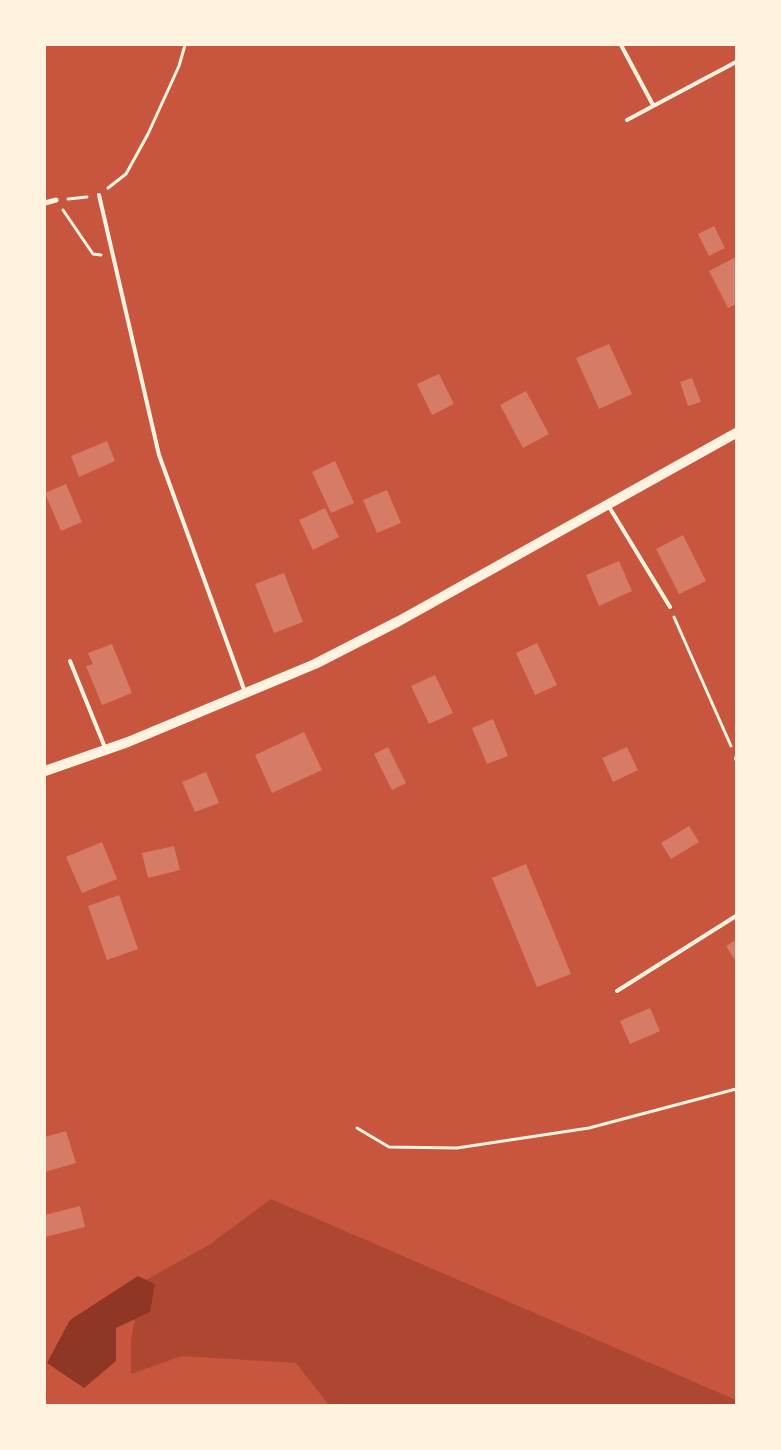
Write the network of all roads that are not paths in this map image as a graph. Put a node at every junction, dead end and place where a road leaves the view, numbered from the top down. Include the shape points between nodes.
1 (621, 45) edge
2 (736, 62) edge
3 (653, 105) junction
4 (627, 120) dead end
5 (99, 195) road end
6 (56, 200) road end
7 (45, 203) edge
8 (736, 433) edge
9 (608, 505) junction
10 (670, 607) road end
11 (70, 662) dead end
12 (246, 694) junction
13 (106, 750) junction
14 (45, 771) edge
15 (736, 916) edge
16 (617, 991) dead end

1 - 3 lane
2 - 3 lane
3 - 4 lane
5 - 12 lane via 159,455
6 - 7 street
8 - 9 main road
9 - 10 lane
9 - 12 main road via 391,625 315,664
11 - 13 lane
12 - 13 main road
13 - 14 main road
15 - 16 lane

